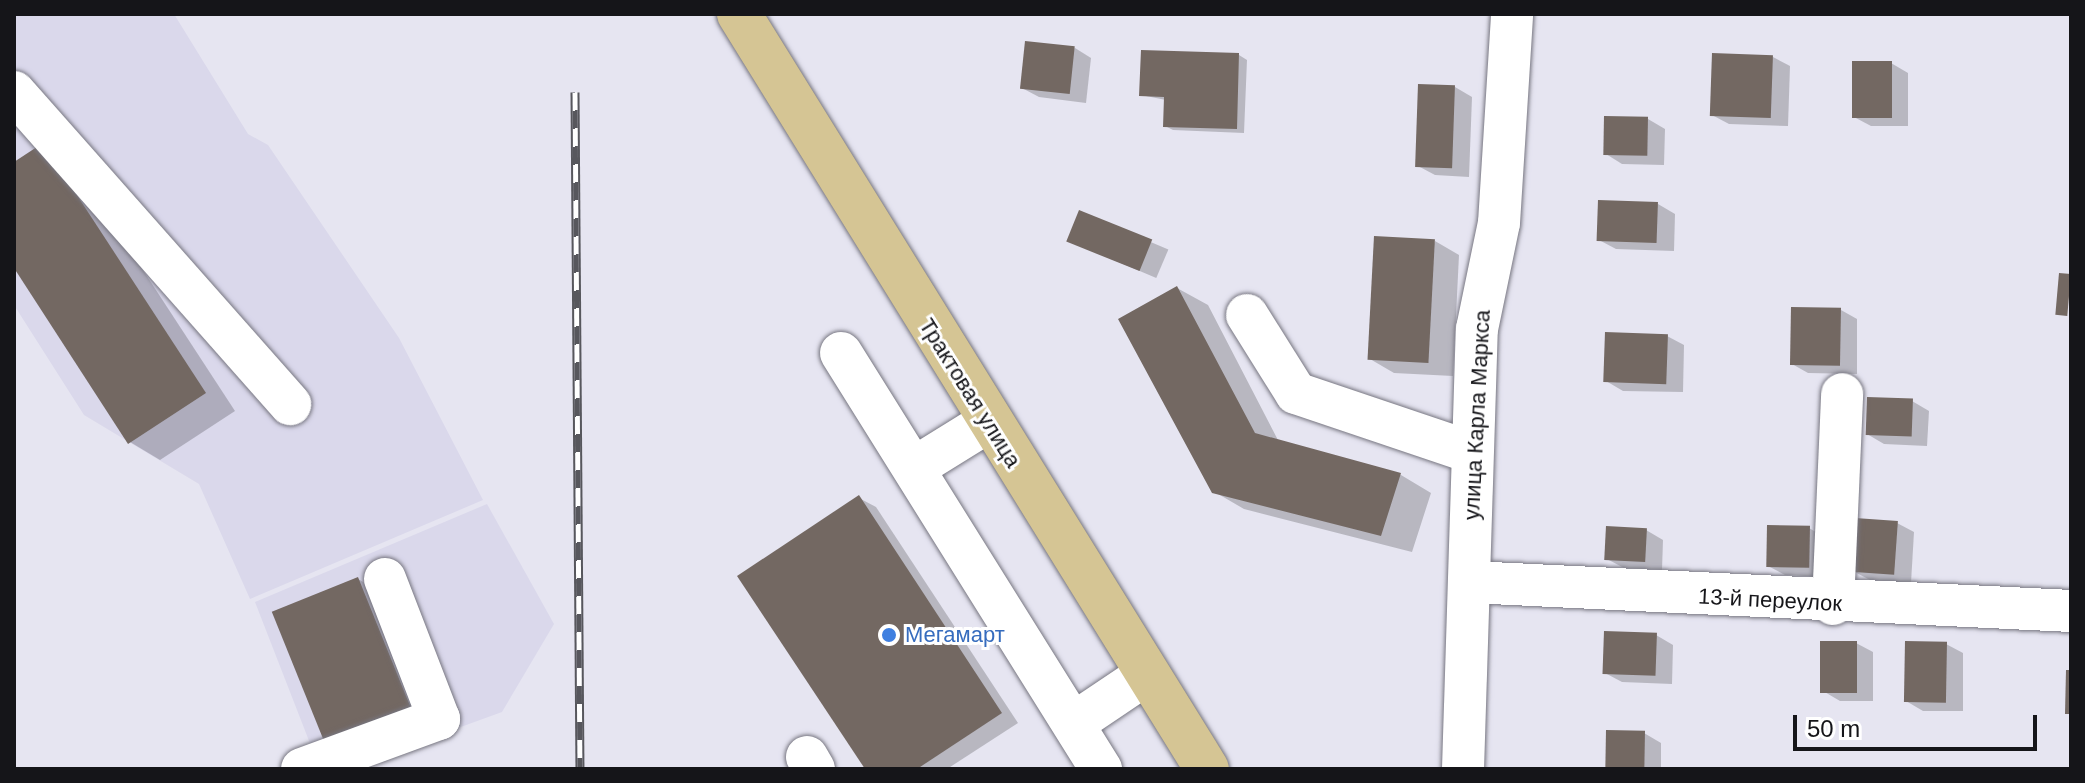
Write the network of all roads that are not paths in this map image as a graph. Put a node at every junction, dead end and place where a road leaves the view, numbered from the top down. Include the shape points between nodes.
1 (739, 14) edge
2 (1512, 14) edge
3 (14, 92) edge
4 (1247, 315) dead end
5 (841, 353) dead end
6 (1842, 394) dead end
7 (290, 404) dead end
8 (988, 422) junction
9 (1470, 452) junction
10 (917, 466) junction
11 (385, 579) dead end
12 (1470, 582) junction
13 (1833, 604) junction
14 (2071, 611) edge
15 (1147, 674) junction
16 (1083, 753) edge
17 (302, 769) edge
18 (1207, 769) edge
19 (1463, 769) edge

1 - 8 main road, Трактовая улица
2 - 9 street, улица Карла Маркса via 1499,223 1477,329
3 - 7 street
4 - 9 street via 1296,393
5 - 10 street
6 - 13 street
8 - 10 street
8 - 15 main road, Трактовая улица
9 - 12 street, улица Карла Маркса
10 - 16 street
11 - 17 street via 439,719
12 - 13 street, 13-й переулок
12 - 19 street, улица Карла Маркса
13 - 14 street, 13-й переулок
15 - 16 street
15 - 18 main road, Трактовая улица

